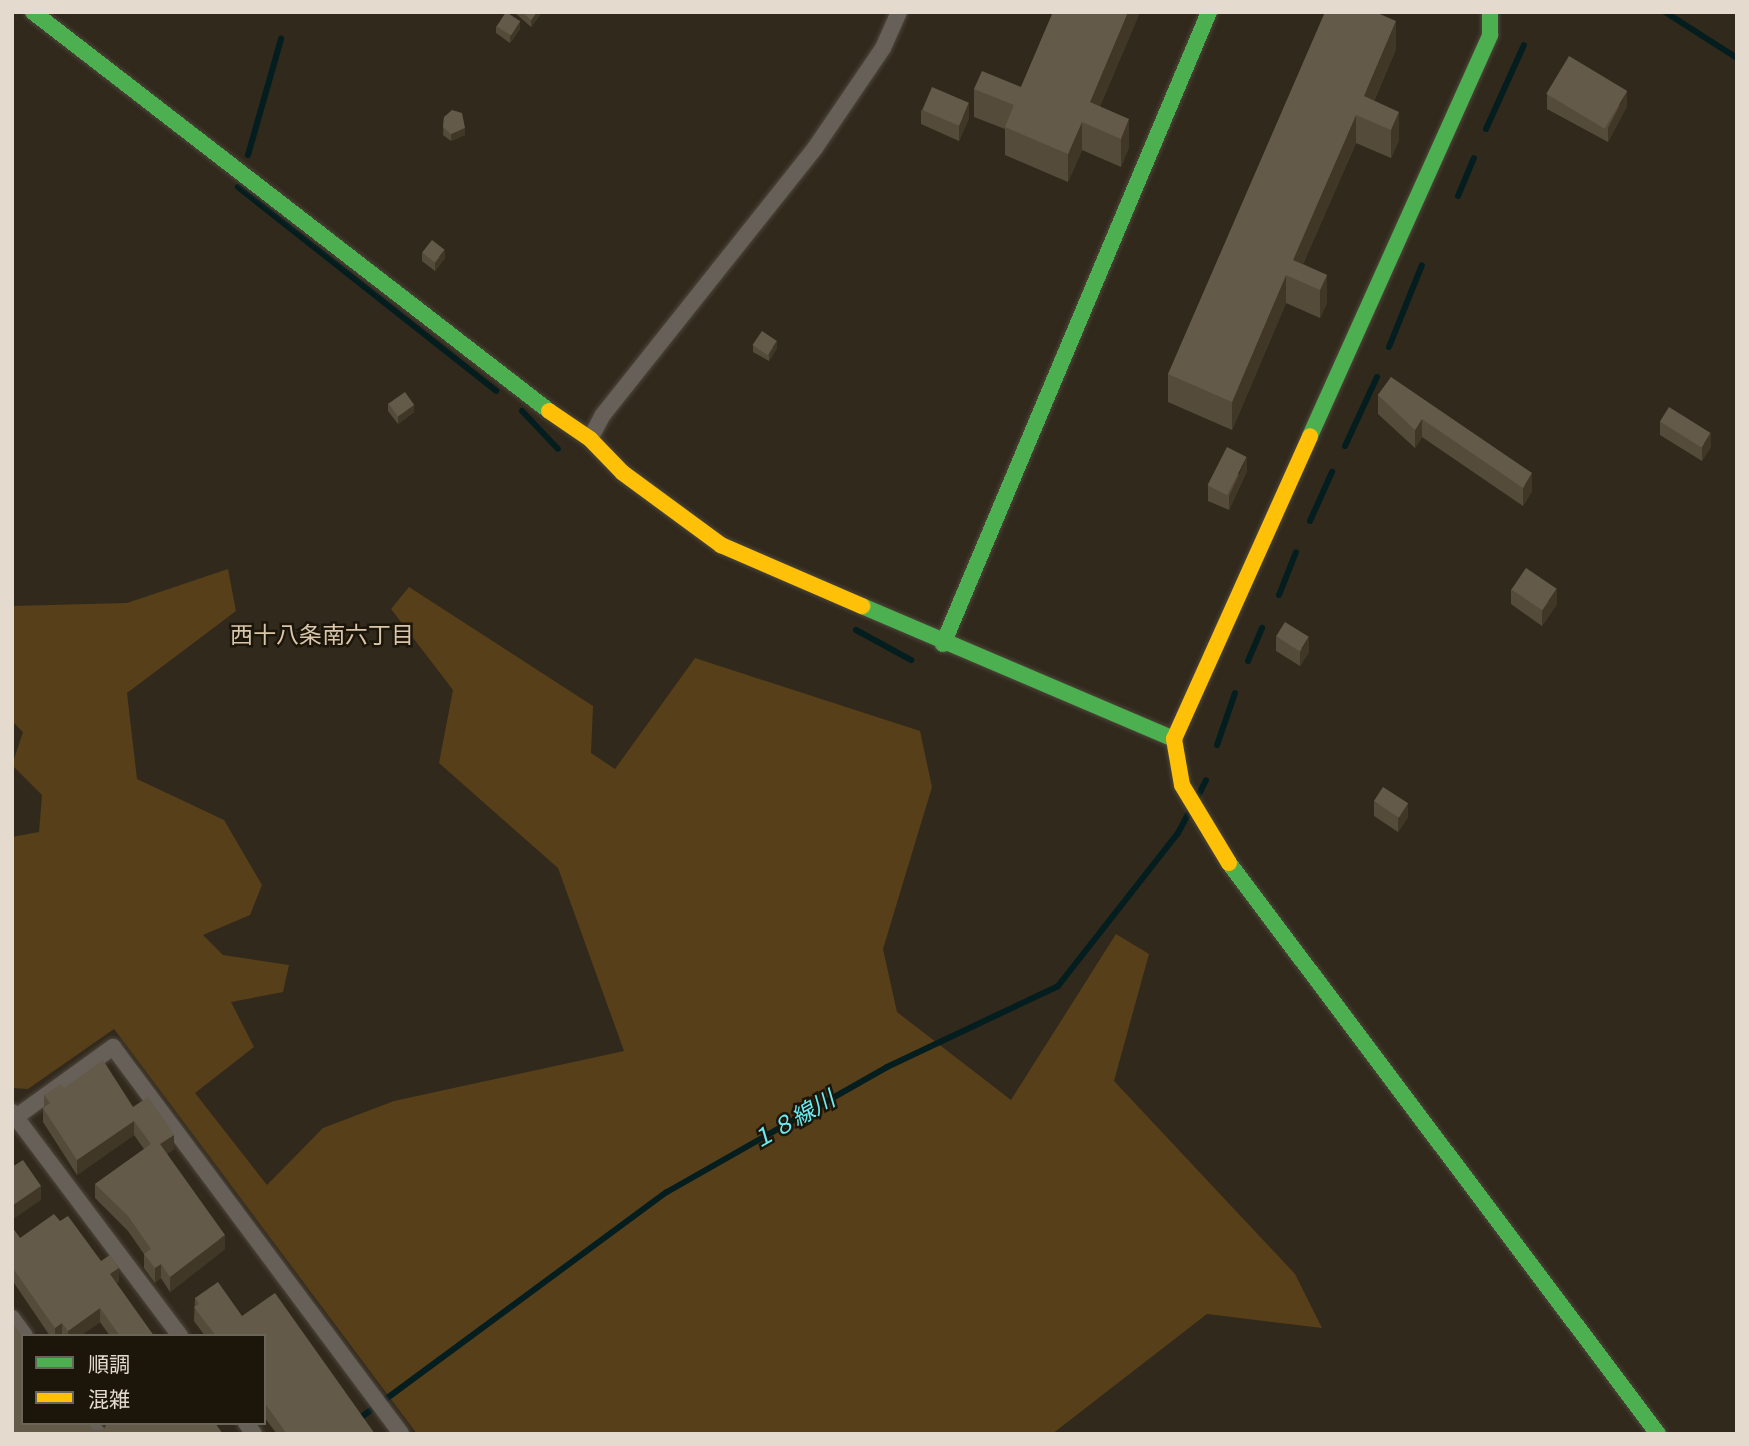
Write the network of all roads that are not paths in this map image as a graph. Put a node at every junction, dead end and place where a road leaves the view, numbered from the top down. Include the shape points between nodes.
1 (33, 12) edge
2 (899, 12) edge
3 (1209, 12) edge
4 (1490, 12) edge
5 (590, 439) junction
6 (943, 643) junction
7 (1174, 739) junction
8 (14, 1114) edge
9 (12, 1318) edge
10 (24, 1334) edge
11 (179, 1334) edge
12 (401, 1434) edge
13 (1658, 1434) edge

1 - 5 street via 228,159 513,386
2 - 5 street via 883,48 814,148 602,416
3 - 6 street
4 - 7 street via 1490,35
5 - 6 street via 623,473 721,545
6 - 7 street
7 - 13 street via 1182,785 1218,848
8 - 11 street
8 - 12 street via 113,1047
9 - 10 street

